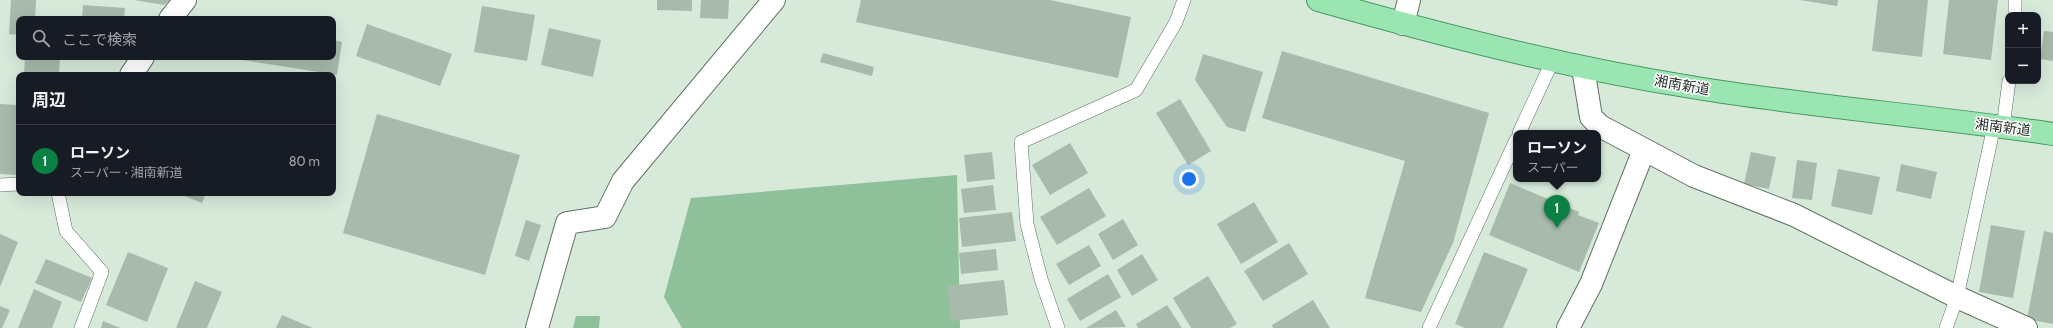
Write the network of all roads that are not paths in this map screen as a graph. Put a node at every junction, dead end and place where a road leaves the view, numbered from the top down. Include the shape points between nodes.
1 (184, 0) edge
2 (774, 0) edge
3 (1184, 0) edge
4 (1318, 0) edge
5 (1409, 0) edge
6 (2015, 0) edge
7 (2015, 12) edge
8 (172, 16) edge
9 (1403, 24) junction
10 (141, 60) edge
11 (1553, 60) junction
12 (1583, 68) junction
13 (133, 72) edge
14 (2008, 84) edge
15 (1998, 126) junction
16 (1520, 130) edge
17 (2053, 134) edge
18 (1513, 146) edge
19 (1644, 150) junction
20 (16, 184) edge
21 (0, 185) edge
22 (59, 196) edge
23 (1957, 297) junction
24 (82, 328) edge
25 (537, 328) edge
26 (1058, 328) edge
27 (1428, 328) edge
28 (1568, 328) edge
29 (1946, 328) edge
30 (2026, 328) edge

1 - 8 street
2 - 25 street via 623,181 605,217 567,223
3 - 26 lane via 1176,22 1136,90 1020,142 1027,224 1041,279
4 - 9 main road, 湘南新道
5 - 9 street
6 - 7 lane
9 - 11 main road, 湘南新道
10 - 13 street
11 - 12 main road, 湘南新道
11 - 16 lane
12 - 15 main road, 湘南新道 via 1792,102
12 - 19 street via 1590,117 1600,126
14 - 15 lane
15 - 17 main road, 湘南新道
15 - 23 lane
18 - 27 lane
19 - 23 street via 1694,176 1794,215
19 - 28 street via 1591,284
20 - 21 lane
22 - 24 lane via 66,231 102,272
23 - 29 lane
23 - 30 street

